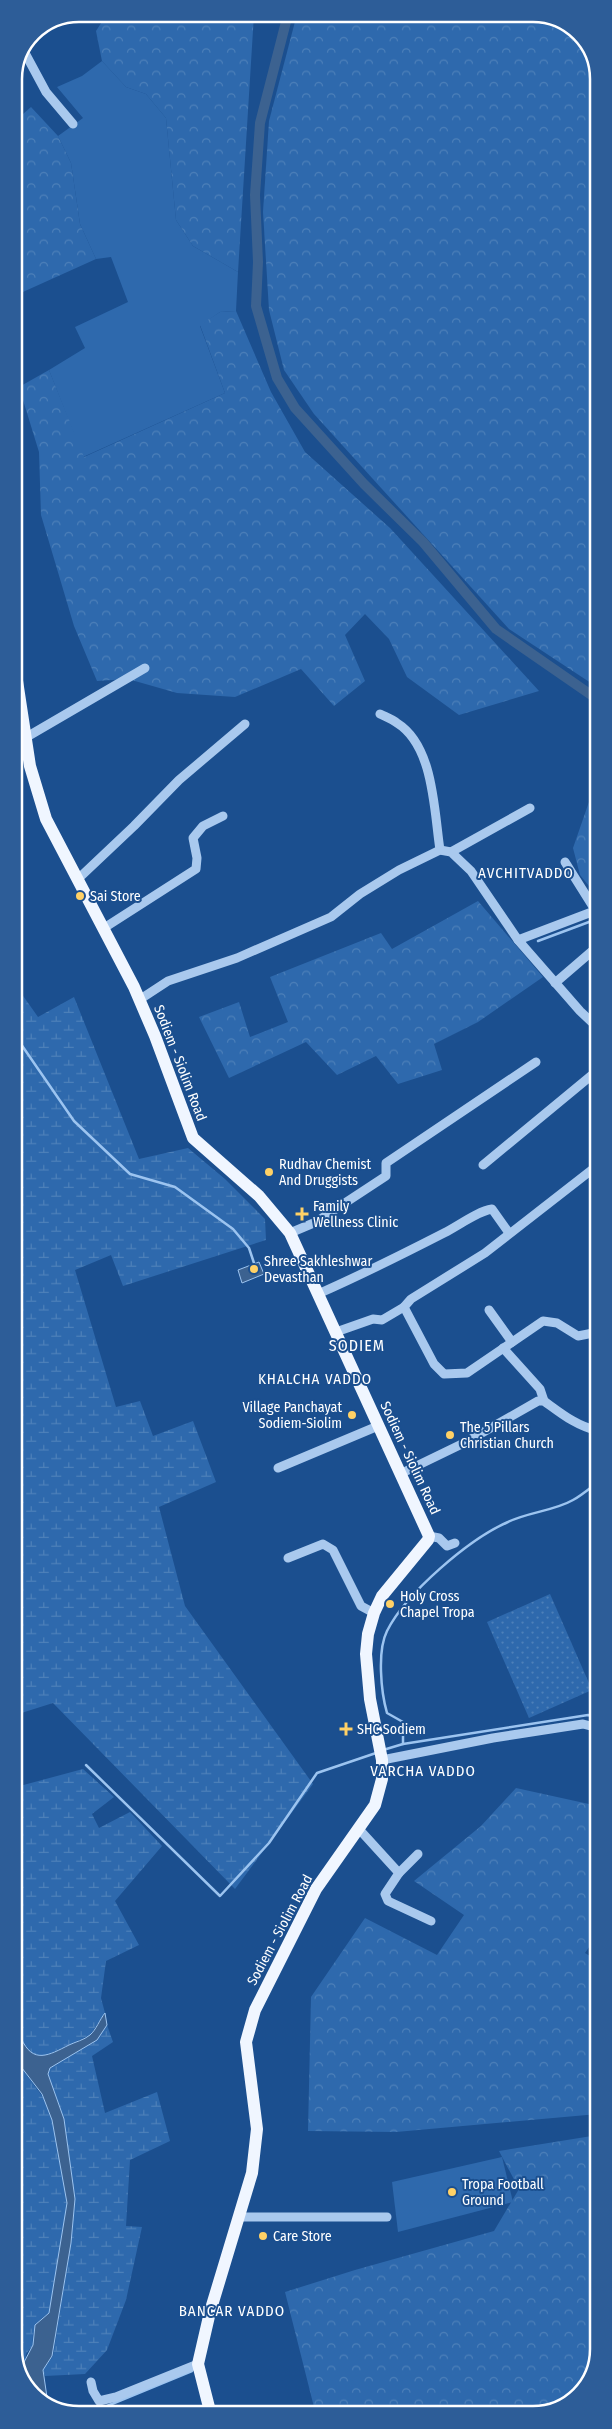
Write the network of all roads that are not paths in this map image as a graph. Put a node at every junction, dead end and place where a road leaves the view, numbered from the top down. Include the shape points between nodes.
1 (27, 58) edge
2 (73, 124) dead end
3 (145, 668) dead end
4 (380, 714) dead end
5 (22, 717) edge
6 (245, 724) dead end
7 (25, 738) junction
8 (530, 808) dead end
9 (223, 816) dead end
10 (440, 850) junction
11 (451, 852) junction
12 (565, 862) dead end
13 (79, 878) junction
14 (590, 900) edge
15 (590, 914) edge
16 (104, 928) junction
17 (518, 940) junction
18 (590, 953) edge
19 (555, 983) junction
20 (139, 1000) junction
21 (590, 1020) edge
22 (536, 1062) dead end
23 (590, 1077) edge
24 (483, 1165) dead end
25 (590, 1171) edge
26 (290, 1233) junction
27 (509, 1233) junction
28 (318, 1294) junction
29 (404, 1307) junction
30 (489, 1310) dead end
31 (336, 1332) junction
32 (590, 1334) edge
33 (512, 1342) junction
34 (503, 1348) junction
35 (544, 1401) junction
36 (378, 1426) junction
37 (590, 1429) edge
38 (278, 1468) dead end
39 (400, 1474) junction
40 (429, 1536) junction
41 (455, 1543) dead end
42 (288, 1558) dead end
43 (374, 1614) junction
44 (590, 1726) edge
45 (380, 1754) junction
46 (358, 1828) junction
47 (418, 1854) dead end
48 (399, 1873) junction
49 (431, 1922) dead end
50 (238, 2217) junction
51 (387, 2217) dead end
52 (198, 2364) junction
53 (91, 2382) dead end
54 (209, 2406) edge

1 - 2 street via 46,92
3 - 7 street
4 - 10 street via 398,723 412,737 428,765
5 - 7 main road, Sodiem - Siolim Road
6 - 13 street via 179,780
7 - 13 main road, Sodiem - Siolim Road via 46,818
8 - 11 street
9 - 16 street via 203,826 193,838 196,869
10 - 11 street
10 - 20 street via 399,870 331,917 237,958 168,981
11 - 17 street via 470,871
12 - 14 street
13 - 16 main road, Sodiem - Siolim Road
15 - 17 street
16 - 20 main road, Sodiem - Siolim Road
17 - 19 street
18 - 19 street
19 - 21 street
20 - 26 main road, Sodiem - Siolim Road via 193,1138 259,1196
22 - 26 street via 386,1163 386,1176 316,1222
23 - 24 street
25 - 27 street
26 - 28 main road, Sodiem - Siolim Road
27 - 28 street via 492,1208 484,1210 469,1221
27 - 29 street via 460,1270 411,1298
28 - 31 main road, Sodiem - Siolim Road
29 - 31 street via 382,1320 374,1319
29 - 34 street via 434,1364 444,1374 467,1373
30 - 33 street
31 - 36 main road, Sodiem - Siolim Road
32 - 33 street via 578,1336 557,1323 543,1321
33 - 34 street
34 - 35 street via 540,1389
35 - 37 street via 568,1420
35 - 39 street
36 - 38 street
36 - 39 main road, Sodiem - Siolim Road
39 - 40 main road, Sodiem - Siolim Road
40 - 41 street via 439,1538 447,1546
40 - 43 main road, Sodiem - Siolim Road via 382,1596
42 - 43 street via 323,1544 333,1550 361,1606
43 - 45 main road, Sodiem - Siolim Road via 366,1654
44 - 45 street via 583,1724
45 - 46 main road, Sodiem - Siolim Road via 382,1779 374,1805
46 - 48 street
46 - 50 main road, Sodiem - Siolim Road via 316,1889 255,2010 246,2042 257,2129 252,2173
47 - 48 street
48 - 49 street via 385,1894 388,1901
50 - 51 street
50 - 52 main road, Sodiem - Siolim Road
52 - 53 street via 99,2401 92,2391
52 - 54 main road, Sodiem - Siolim Road

